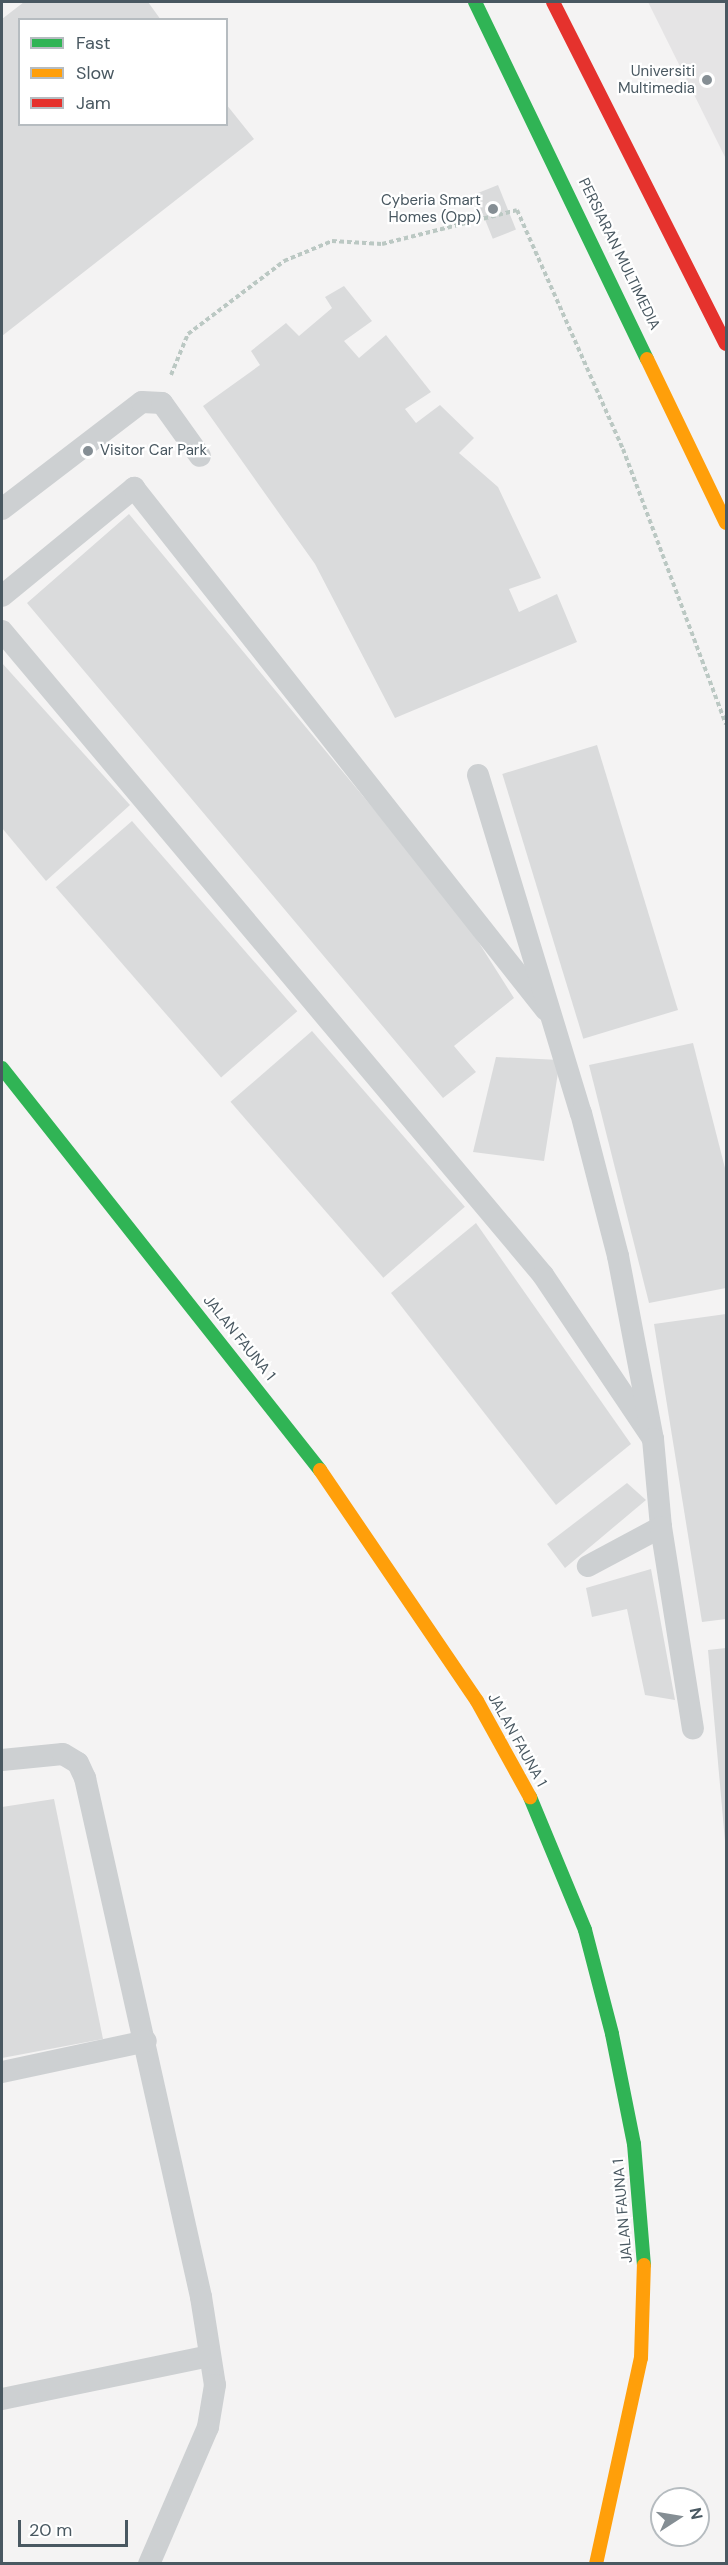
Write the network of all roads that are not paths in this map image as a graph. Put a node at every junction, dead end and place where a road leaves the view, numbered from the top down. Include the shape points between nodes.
1 (475, 2) edge
2 (553, 2) edge
3 (726, 344) edge
4 (200, 456) dead end
5 (2, 509) edge
6 (726, 523) edge
7 (2, 596) edge
8 (2, 631) edge
9 (478, 775) dead end
10 (554, 1021) junction
11 (2, 1068) edge
12 (653, 1439) junction
13 (661, 1527) junction
14 (588, 1566) dead end
15 (693, 1728) dead end
16 (2, 1760) edge
17 (146, 2041) junction
18 (2, 2072) edge
19 (210, 2356) junction
20 (2, 2399) edge
21 (149, 2564) edge
22 (596, 2564) edge

1 - 6 street, PERSIARAN MULTIMEDIA
2 - 3 street
4 - 5 lane via 162,403 142,402
7 - 10 lane via 134,488
8 - 12 lane via 543,1275
9 - 10 lane
10 - 12 lane via 618,1256
11 - 22 street, JALAN FAUNA 1 via 304,1447 477,1701 541,1817 585,1930 612,2034 634,2144 644,2258 641,2358
12 - 13 lane
13 - 14 lane
13 - 15 lane
16 - 17 lane via 45,1752 78,1763
17 - 18 lane
17 - 19 lane
19 - 20 lane
19 - 21 lane via 214,2385 208,2427

